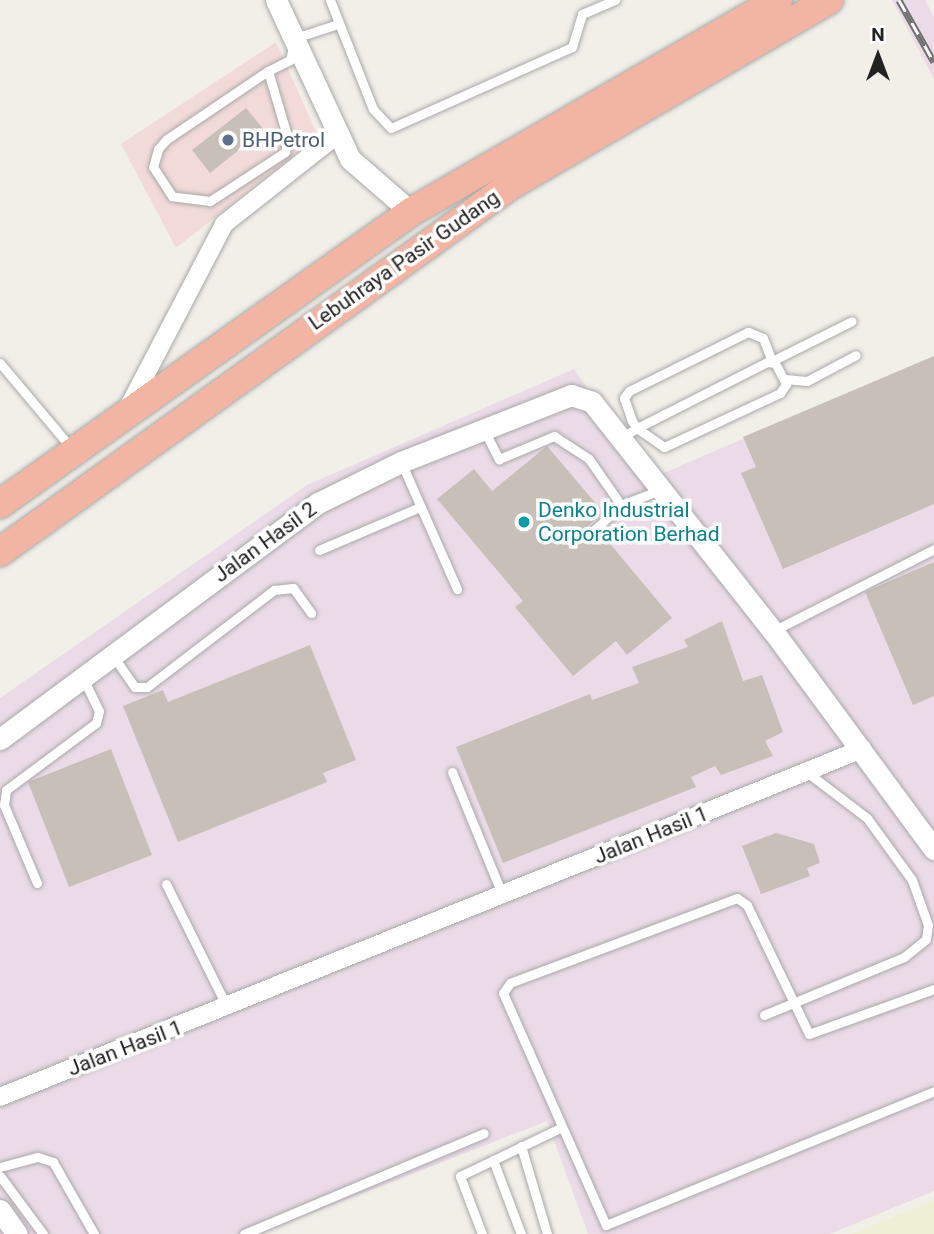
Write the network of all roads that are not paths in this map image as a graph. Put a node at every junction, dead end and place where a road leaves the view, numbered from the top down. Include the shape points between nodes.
1 (276, 0) edge
2 (330, 0) edge
3 (615, 0) edge
4 (778, 0) edge
5 (819, 6) edge
6 (338, 24) junction
7 (295, 38) junction
8 (268, 71) junction
9 (338, 134) junction
10 (411, 212) junction
11 (852, 321) dead end
12 (856, 355) dead end
13 (772, 361) junction
14 (0, 363) edge
15 (785, 379) junction
16 (125, 414) junction
17 (483, 429) junction
18 (628, 433) junction
19 (75, 452) junction
20 (401, 462) junction
21 (660, 490) junction
22 (0, 504) edge
23 (621, 505) junction
24 (420, 507) junction
25 (592, 531) dead end
26 (934, 549) edge
27 (319, 550) dead end
28 (0, 552) edge
29 (457, 589) dead end
30 (311, 613) dead end
31 (773, 631) junction
32 (112, 654) junction
33 (83, 676) junction
34 (0, 739) edge
35 (862, 749) junction
36 (452, 772) dead end
37 (808, 773) junction
38 (934, 849) edge
39 (37, 883) dead end
40 (166, 884) dead end
41 (502, 894) junction
42 (934, 989) edge
43 (790, 1004) junction
44 (228, 1009) junction
45 (764, 1015) dead end
46 (934, 1091) edge
47 (0, 1097) edge
48 (560, 1128) junction
49 (484, 1133) dead end
50 (521, 1146) junction
51 (493, 1160) junction
52 (0, 1167) edge
53 (0, 1176) edge
54 (0, 1210) edge
55 (17, 1234) edge
56 (43, 1234) edge
57 (94, 1234) edge
58 (244, 1234) edge
59 (482, 1234) edge
60 (521, 1234) edge
61 (547, 1234) edge

1 - 7 street
2 - 6 lane
3 - 6 lane via 582,15 572,47 391,128 373,109
4 - 10 highway, Lebuhraya Pasir Gudang
5 - 28 highway, Lebuhraya Pasir Gudang via 511,185
6 - 7 lane
7 - 8 lane via 289,60
7 - 9 street
8 - 8 lane via 158,149 153,167 172,196 210,201 285,152 288,139
9 - 10 street via 350,159
9 - 16 street via 224,224
10 - 16 highway, Lebuhraya Pasir Gudang
11 - 13 lane
12 - 15 lane via 807,381
13 - 15 lane
13 - 18 lane
13 - 18 lane via 763,338 748,332 629,391 625,404
14 - 19 lane
15 - 18 lane via 780,393 667,446
16 - 19 highway, Lebuhraya Pasir Gudang
17 - 18 street, Jalan Hasil 2 via 571,395 592,402
17 - 20 street, Jalan Hasil 2
17 - 23 lane via 499,459 510,459 554,436 571,443
18 - 21 street
19 - 22 highway, Lebuhraya Pasir Gudang
20 - 24 lane
20 - 32 street, Jalan Hasil 2 via 318,503
21 - 23 lane
21 - 31 street
23 - 25 lane
24 - 27 lane
24 - 29 lane
26 - 31 lane
30 - 32 lane via 293,588 274,590 147,687 135,687
31 - 35 street
32 - 33 street, Jalan Hasil 2
33 - 34 street, Jalan Hasil 2
33 - 39 lane via 99,711 96,723 6,790 4,805
35 - 37 street, Jalan Hasil 1
35 - 38 street
36 - 41 lane
37 - 41 street, Jalan Hasil 1
37 - 43 lane via 867,818 912,880 928,925 926,939 904,957
40 - 44 lane
41 - 44 street, Jalan Hasil 1
42 - 43 lane via 813,1035 803,1029
43 - 45 lane
43 - 48 lane via 747,905 737,898 510,983 504,997
44 - 47 street, Jalan Hasil 1
46 - 48 lane via 610,1226 600,1220
48 - 50 lane
49 - 58 lane
50 - 51 lane
50 - 61 lane
51 - 59 lane via 460,1176
51 - 60 lane
52 - 57 lane via 38,1157 54,1162
53 - 56 lane
54 - 55 street

